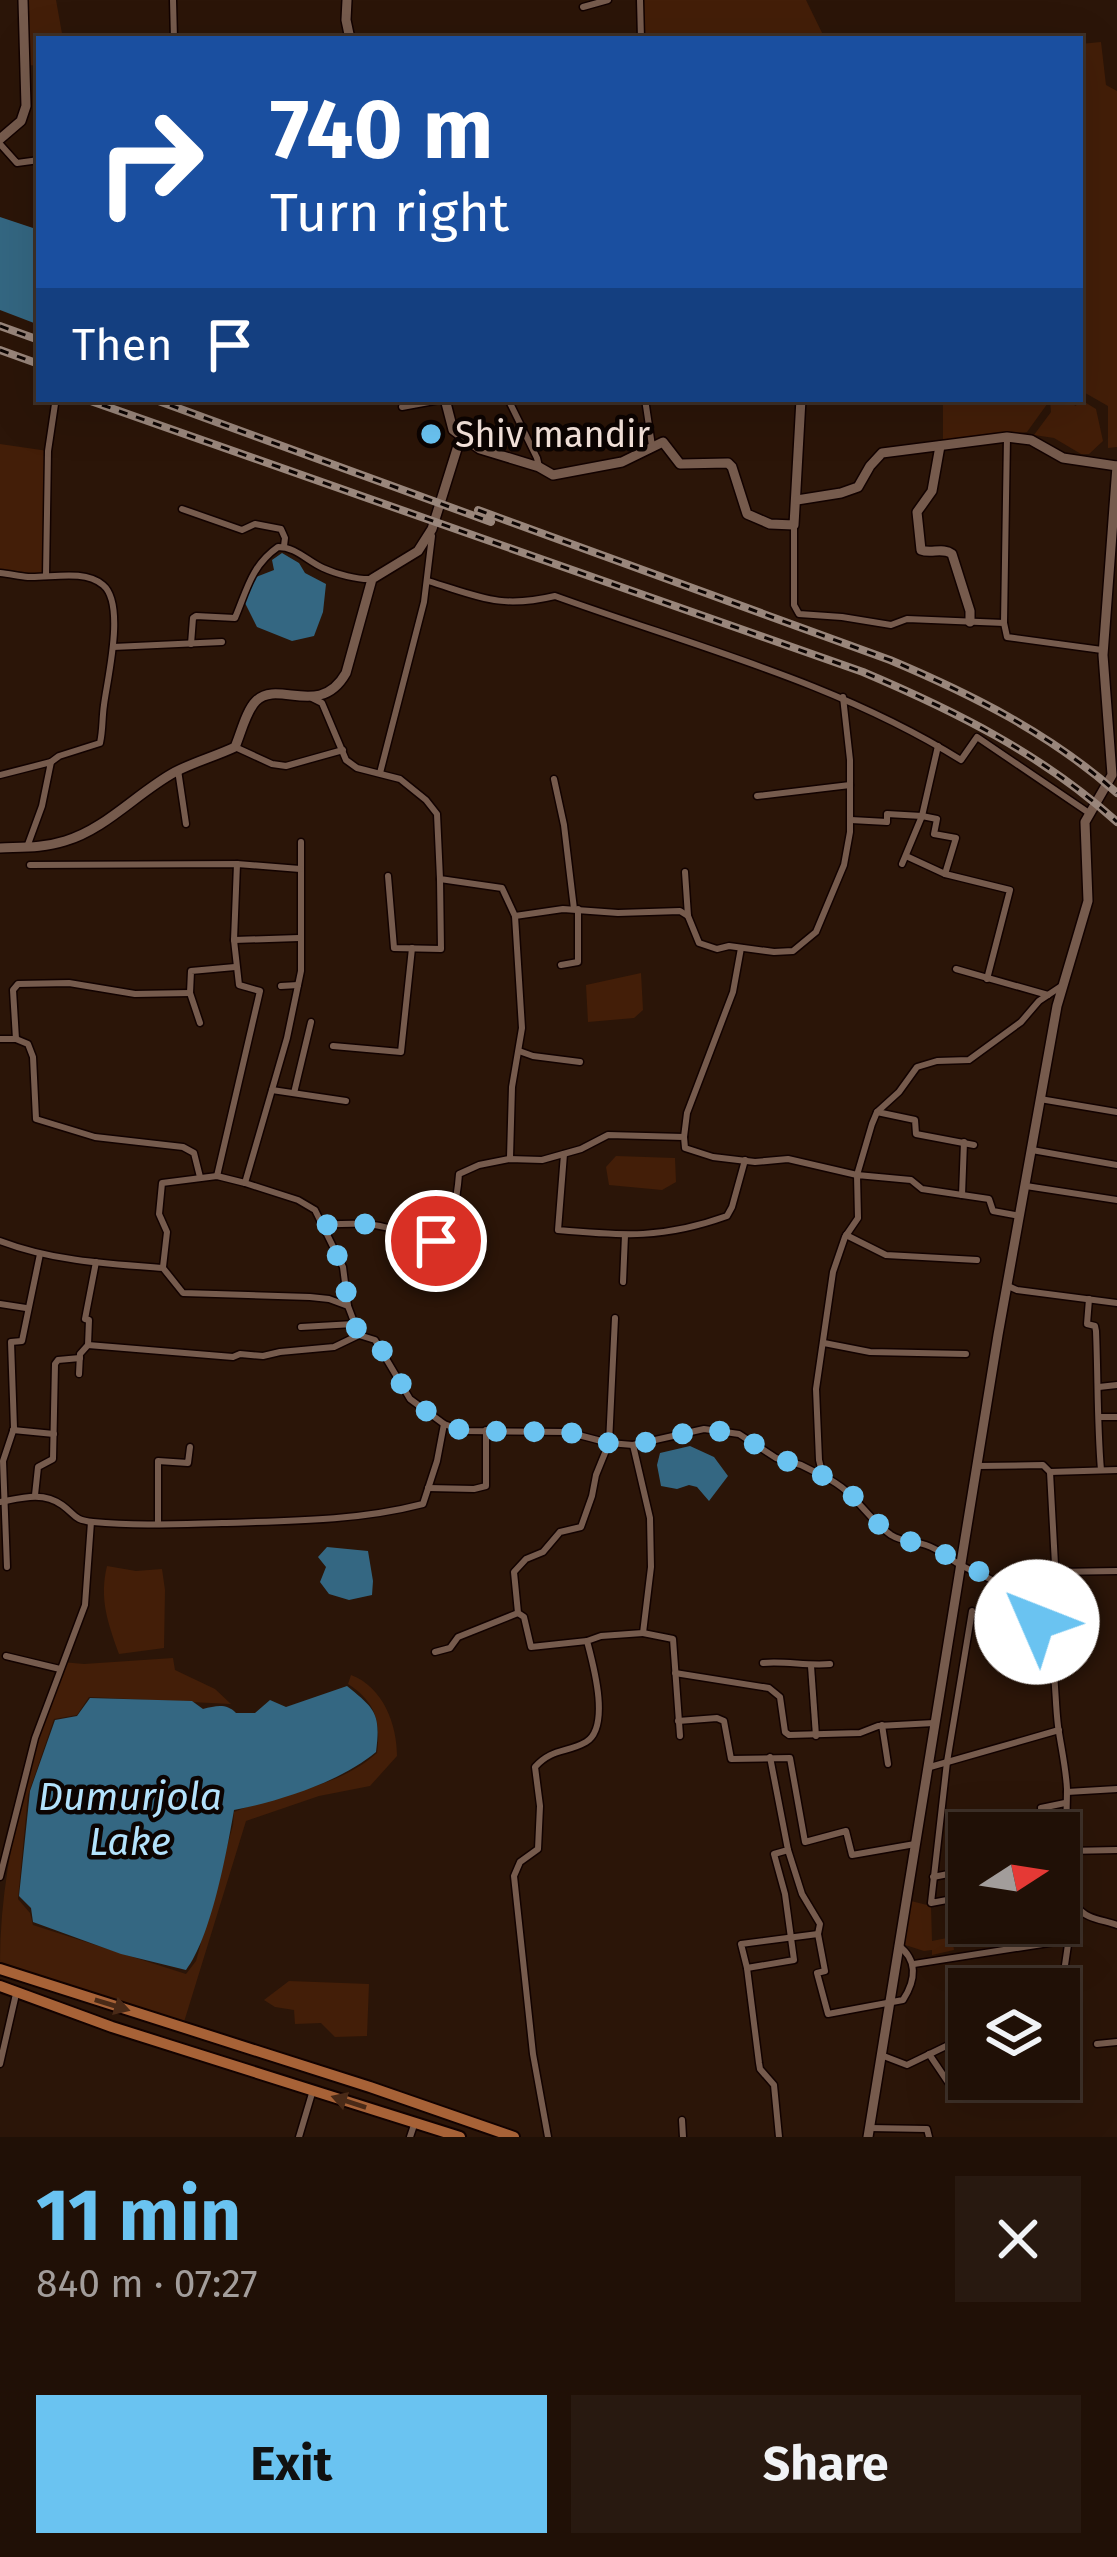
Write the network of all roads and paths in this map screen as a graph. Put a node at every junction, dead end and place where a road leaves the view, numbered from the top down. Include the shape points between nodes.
1 (23, 0) edge
2 (173, 0) edge
3 (347, 0) edge
4 (608, 0) edge
5 (640, 0) edge
6 (583, 7) dead end
7 (174, 36) edge
8 (349, 36) edge
9 (641, 36) edge
10 (36, 67) edge
11 (26, 68) junction
12 (0, 141) edge
13 (36, 160) edge
14 (429, 402) edge
15 (446, 402) edge
16 (510, 402) edge
17 (645, 402) edge
18 (801, 402) edge
19 (55, 404) dead end
20 (402, 407) dead end
21 (461, 436) junction
22 (1007, 437) junction
23 (652, 446) junction
24 (940, 446) junction
25 (1117, 466) edge
26 (539, 467) junction
27 (797, 500) junction
28 (182, 509) dead end
29 (434, 520) junction
30 (794, 525) junction
31 (284, 546) junction
32 (0, 573) edge
33 (46, 576) junction
34 (372, 579) junction
35 (428, 581) junction
36 (970, 622) junction
37 (1004, 623) junction
38 (222, 643) dead end
39 (191, 644) junction
40 (113, 647) junction
41 (1103, 650) junction
42 (309, 697) junction
43 (843, 698) junction
44 (1117, 736) edge
45 (938, 746) junction
46 (235, 747) junction
47 (343, 750) junction
48 (1108, 753) junction
49 (51, 762) junction
50 (178, 770) junction
51 (380, 773) junction
52 (0, 775) edge
53 (554, 779) dead end
54 (850, 785) junction
55 (758, 796) dead end
56 (1090, 813) junction
57 (922, 816) junction
58 (850, 820) junction
59 (186, 824) dead end
60 (301, 842) dead end
61 (27, 847) junction
62 (0, 848) edge
63 (237, 864) junction
64 (30, 865) dead end
65 (300, 869) junction
66 (685, 872) dead end
67 (945, 874) junction
68 (388, 876) dead end
69 (440, 879) junction
70 (576, 909) junction
71 (515, 916) junction
72 (688, 916) junction
73 (299, 938) junction
74 (234, 940) junction
75 (741, 948) junction
76 (412, 949) junction
77 (561, 965) dead end
78 (235, 967) junction
79 (956, 969) dead end
80 (987, 980) junction
81 (298, 985) junction
82 (1063, 985) junction
83 (281, 986) dead end
84 (190, 993) junction
85 (1048, 995) junction
86 (311, 1022) dead end
87 (200, 1023) dead end
88 (0, 1039) edge
89 (16, 1040) junction
90 (333, 1046) dead end
91 (519, 1051) junction
92 (580, 1061) dead end
93 (272, 1090) junction
94 (294, 1093) junction
95 (1040, 1099) junction
96 (346, 1101) dead end
97 (878, 1112) junction
98 (1117, 1112) edge
99 (684, 1137) junction
100 (964, 1142) junction
101 (974, 1145) dead end
102 (1031, 1149) junction
103 (564, 1154) junction
104 (509, 1159) junction
105 (745, 1160) junction
106 (1117, 1165) edge
107 (857, 1175) junction
108 (217, 1176) junction
109 (200, 1177) junction
110 (245, 1183) junction
111 (1025, 1186) junction
112 (962, 1195) junction
113 (1117, 1200) edge
114 (1021, 1216) junction
115 (323, 1225) junction
116 (847, 1234) junction
117 (625, 1235) junction
118 (0, 1240) edge
119 (40, 1254) junction
120 (977, 1259) dead end
121 (96, 1262) junction
122 (163, 1268) junction
123 (623, 1282) dead end
124 (1007, 1286) junction
125 (1089, 1299) junction
126 (1117, 1303) edge
127 (0, 1304) edge
128 (348, 1306) junction
129 (28, 1308) junction
130 (615, 1318) dead end
131 (354, 1324) junction
132 (301, 1327) dead end
133 (359, 1335) junction
134 (824, 1343) junction
135 (88, 1345) junction
136 (966, 1354) dead end
137 (80, 1358) junction
138 (79, 1374) dead end
139 (1117, 1385) edge
140 (1099, 1387) junction
141 (1101, 1417) junction
142 (1117, 1417) edge
143 (444, 1424) junction
144 (13, 1430) junction
145 (486, 1430) junction
146 (54, 1434) junction
147 (609, 1443) junction
148 (633, 1445) junction
149 (190, 1447) dead end
150 (2, 1460) edge
151 (977, 1466) junction
152 (1117, 1470) edge
153 (1101, 1471) junction
154 (1050, 1472) junction
155 (823, 1476) junction
156 (428, 1488) junction
157 (34, 1495) junction
158 (3, 1501) edge
159 (91, 1522) junction
160 (158, 1524) junction
161 (960, 1565) junction
162 (7, 1567) dead end
163 (1117, 1571) edge
164 (1055, 1572) junction
165 (1019, 1595) junction
166 (972, 1611) dead end
167 (518, 1613) junction
168 (644, 1633) junction
169 (587, 1641) junction
170 (435, 1652) dead end
171 (7, 1656) dead end
172 (763, 1664) dead end
173 (830, 1664) dead end
174 (811, 1666) junction
175 (60, 1669) junction
176 (675, 1673) junction
177 (678, 1721) junction
178 (934, 1724) junction
179 (882, 1726) junction
180 (1059, 1730) junction
181 (680, 1736) dead end
182 (816, 1736) junction
183 (770, 1756) junction
184 (947, 1762) junction
185 (888, 1764) dead end
186 (927, 1768) junction
187 (1117, 1789) edge
188 (1067, 1792) junction
189 (1065, 1803) junction
190 (1041, 1812) edge
191 (1065, 1812) edge
192 (915, 1844) junction
193 (788, 1850) junction
194 (1117, 1850) edge
195 (1080, 1851) edge
196 (948, 1874) edge
197 (0, 1877) edge
198 (933, 1877) junction
199 (948, 1900) edge
200 (1080, 1911) edge
201 (1117, 1925) edge
202 (818, 1934) junction
203 (790, 1937) junction
204 (1043, 1944) edge
205 (898, 1945) junction
206 (914, 1964) junction
207 (747, 1968) junction
208 (0, 1969) edge
209 (0, 1986) edge
210 (16, 1994) junction
211 (890, 2000) junction
212 (1117, 2042) edge
213 (1097, 2044) dead end
214 (1, 2045) edge
215 (948, 2045) edge
216 (929, 2054) junction
217 (881, 2055) junction
218 (0, 2064) edge
219 (948, 2082) edge
220 (314, 2090) junction
221 (682, 2120) dead end
222 (416, 2122) junction
223 (868, 2133) edge
224 (906, 2133) edge
225 (299, 2137) edge
226 (410, 2137) edge
227 (460, 2137) edge
228 (514, 2137) edge
229 (548, 2137) edge
230 (683, 2137) edge
231 (779, 2137) edge
232 (929, 2137) edge

1 - 11 street
2 - 7 street
3 - 8 street
4 - 6 street
5 - 9 street
10 - 11 street
11 - 12 street via 25,114
12 - 13 street via 17,163
14 - 20 street
15 - 21 street
16 - 26 street
17 - 23 street
18 - 27 street
19 - 33 street
21 - 26 street
21 - 29 street
22 - 24 street
22 - 25 street via 1063,458
22 - 37 street
23 - 26 street via 601,467 553,475
23 - 30 street via 663,442 680,464 728,463 747,514
24 - 27 street via 882,453 858,487
24 - 36 street via 934,484 917,512 919,543 926,552 952,554
25 - 41 street
27 - 30 street
28 - 31 street via 242,530 281,529
29 - 34 street via 418,551
29 - 35 street
30 - 36 street via 800,614 891,625
31 - 34 street via 325,570
31 - 39 street via 250,577 236,618 193,618
32 - 33 street
33 - 40 street via 103,585 111,595
34 - 42 street via 346,674 338,687
35 - 43 street via 500,603 556,596
35 - 51 street
36 - 37 street
37 - 41 street via 1006,637
38 - 39 street
39 - 40 street
40 - 49 street via 100,743
41 - 48 street
42 - 46 street via 267,694 253,702
42 - 47 street via 322,703
43 - 45 street
43 - 54 street
44 - 48 street
45 - 56 street via 961,760 977,737
45 - 57 street
46 - 47 street via 286,766
46 - 50 street
47 - 51 street via 357,768
48 - 56 street via 1112,775
49 - 52 street
49 - 61 street
50 - 59 street
50 - 61 street via 70,840
51 - 69 street via 412,787 437,814
53 - 70 street
54 - 55 street
54 - 58 street
56 - 82 street via 1088,901
57 - 58 street
57 - 67 street via 904,860
57 - 67 street via 938,819 934,835 956,838
58 - 75 street via 844,866 816,932 793,951
60 - 65 street
61 - 62 street
63 - 64 street
63 - 65 street
63 - 74 street
65 - 73 street
66 - 72 street
67 - 80 street via 1010,890
68 - 76 street via 394,948
69 - 71 street via 502,889
69 - 76 street via 441,949
70 - 71 street
70 - 72 street
70 - 77 street via 578,962
71 - 91 street
72 - 75 street via 699,943
73 - 74 street
73 - 81 street
74 - 78 street
75 - 99 street via 734,992
76 - 90 street via 401,1052
78 - 84 street via 191,971
78 - 108 street via 239,985 260,991
79 - 80 street
80 - 85 street
81 - 83 street
81 - 93 street
82 - 85 street
82 - 95 street
84 - 87 street
84 - 89 street via 18,984
85 - 97 street via 969,1060 917,1067
86 - 94 street
88 - 89 street
89 - 109 street via 33,1057 36,1119 95,1137 183,1147 194,1153
91 - 92 street
91 - 104 street
93 - 94 street
93 - 110 street
94 - 96 street
95 - 98 street
95 - 102 street
97 - 100 street via 915,1120 916,1134
97 - 107 street
99 - 103 street via 608,1136
99 - 105 street via 685,1148
100 - 101 street
100 - 112 street
102 - 106 street
102 - 111 street
103 - 104 street
103 - 117 street via 558,1230
104 - 115 street via 459,1174 457,1203 436,1241 416,1243 382,1225
105 - 107 street via 788,1159
105 - 117 street via 727,1216
107 - 112 street
107 - 116 street via 858,1218
108 - 109 street
108 - 110 street
109 - 122 street via 162,1183
110 - 115 street via 298,1200
111 - 113 street
111 - 114 street
112 - 114 street
114 - 124 street
115 - 128 street via 343,1268
116 - 120 street via 886,1255
116 - 134 street
117 - 123 street
118 - 119 street
119 - 121 street
119 - 129 street
121 - 122 street
121 - 135 street
122 - 128 street via 183,1293
124 - 125 street
124 - 151 street
125 - 126 street
125 - 140 street
127 - 129 street
128 - 131 street
129 - 144 street via 22,1341 11,1342
130 - 147 street
131 - 132 street
131 - 133 street
133 - 135 street via 334,1347 263,1357
133 - 143 street via 376,1340 410,1399
134 - 136 street
134 - 155 street via 816,1389
135 - 137 street
137 - 138 street
137 - 146 street via 55,1364
139 - 140 street
140 - 141 street
141 - 142 street
141 - 153 street
143 - 145 street
143 - 156 street
144 - 146 street
144 - 150 street
145 - 147 street via 568,1432
145 - 156 street via 486,1486
146 - 157 street via 53,1459 38,1467
147 - 148 street
147 - 167 street via 581,1527 560,1532 514,1572
148 - 155 street via 704,1429 739,1434
148 - 168 street via 650,1518
149 - 160 street via 188,1463 158,1461
150 - 158 street
151 - 154 street via 1043,1465
151 - 161 street
152 - 153 street
153 - 154 street
154 - 164 street
155 - 161 street via 844,1486 898,1540 939,1550
156 - 160 street via 423,1504 384,1514
157 - 158 street
157 - 159 street
158 - 162 street
159 - 160 street
159 - 175 street via 85,1605
161 - 165 street
161 - 178 street
163 - 164 street
164 - 165 street via 1056,1583
165 - 180 street via 1052,1653
166 - 184 street
167 - 169 street via 531,1647
167 - 170 street
168 - 169 street
168 - 176 street via 673,1639
169 - 229 street via 597,1727 590,1740 535,1767 538,1849 514,1876
171 - 175 street
172 - 174 street
173 - 174 street
174 - 182 street
175 - 197 street
176 - 177 street
176 - 182 street via 769,1688 780,1697 785,1732
177 - 181 street
177 - 183 street via 724,1721 730,1759
178 - 179 street
178 - 186 street
179 - 182 street
179 - 185 street
180 - 184 street
180 - 188 street
183 - 192 street via 790,1758 806,1842 846,1831 852,1855
183 - 193 street
184 - 186 street
184 - 198 street
186 - 192 street
187 - 188 street
188 - 189 street
189 - 190 street
189 - 191 street
192 - 205 street
193 - 202 street
193 - 203 street via 774,1854
194 - 195 street
196 - 198 street
198 - 199 street via 931,1903
200 - 201 street
202 - 203 street
202 - 211 street via 828,2014
203 - 207 street via 794,1960
203 - 207 street via 741,1944
204 - 206 street
205 - 206 street
205 - 211 street
206 - 211 street via 910,1990
207 - 231 street via 760,2069 774,2085
208 -> 228 main road
209 - 210 main road
210 - 214 street
210 - 220 main road
211 - 217 street
212 - 213 street
214 - 218 street
215 - 216 street
216 - 217 street via 907,2065
216 - 219 street
217 - 223 street
222 -> 220 main road
220 - 225 street
221 - 230 street
222 - 226 street
222 - 227 main road
223 - 224 street
224 - 232 street via 927,2129

